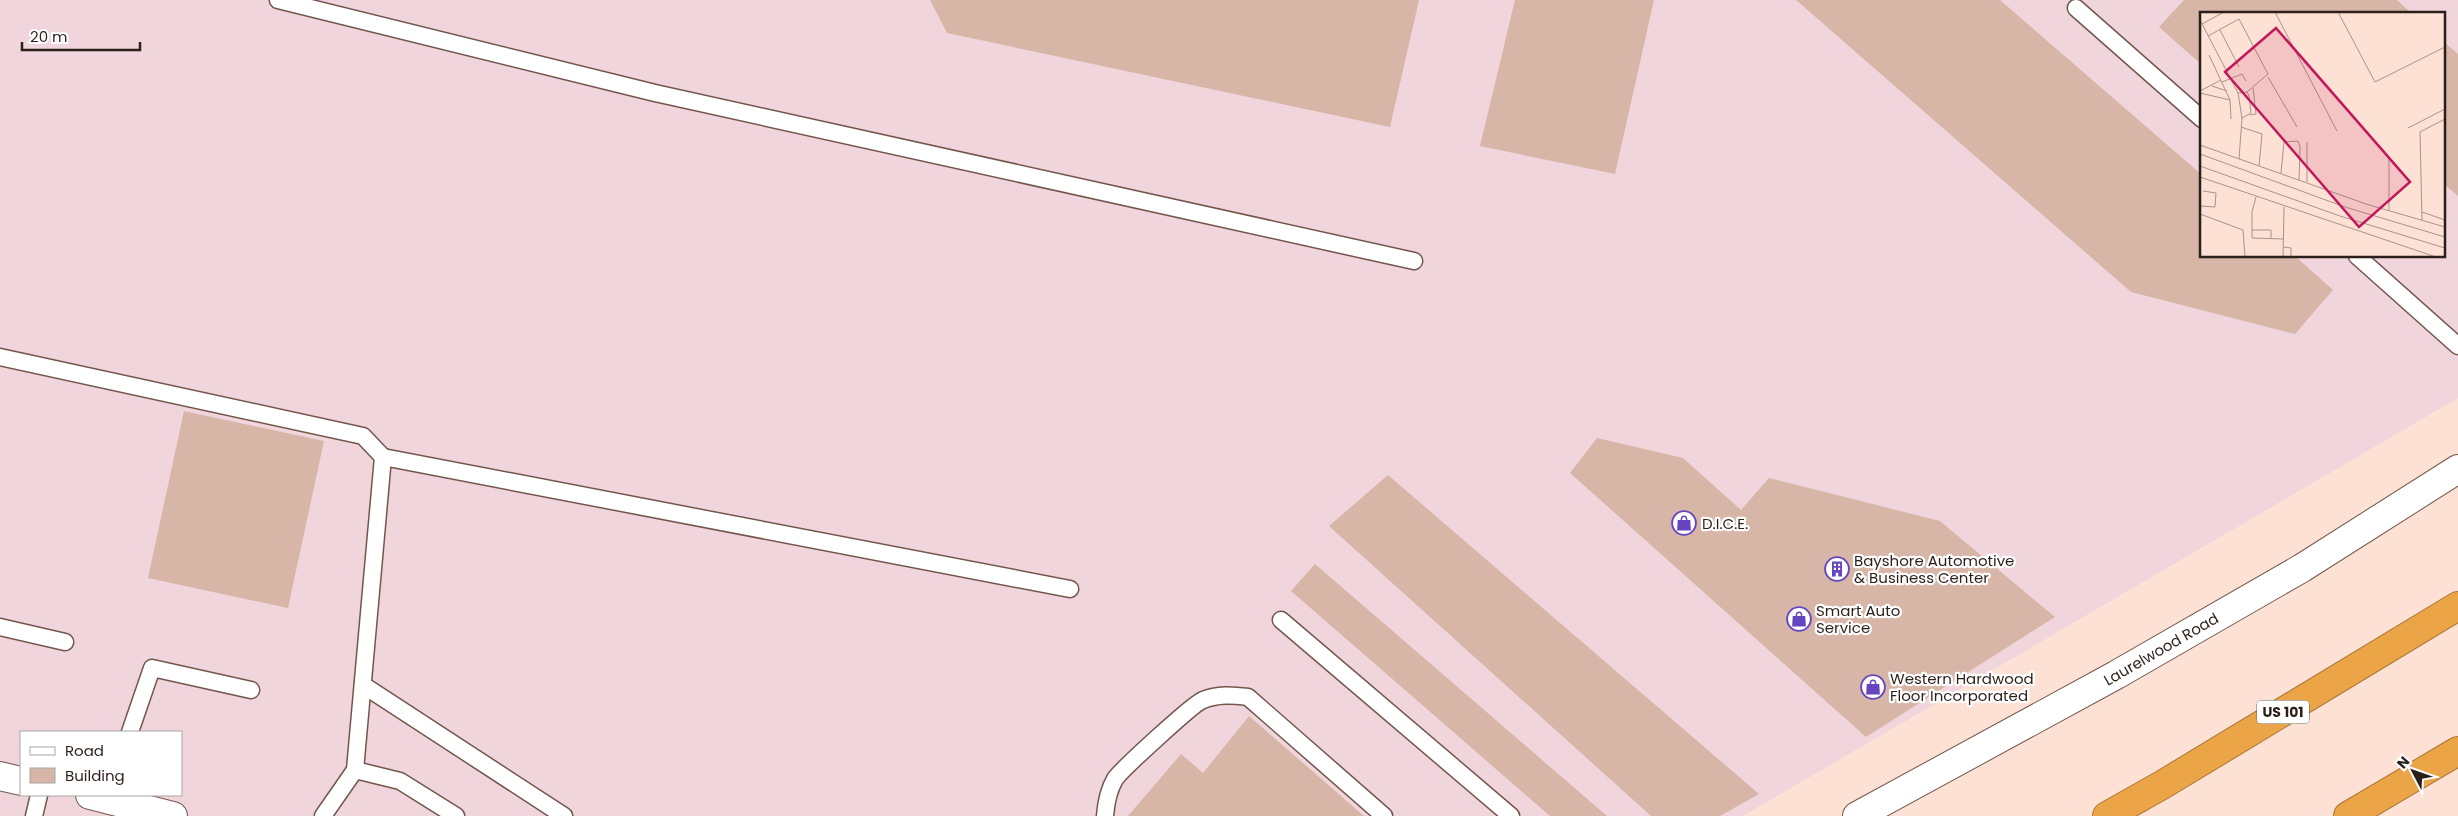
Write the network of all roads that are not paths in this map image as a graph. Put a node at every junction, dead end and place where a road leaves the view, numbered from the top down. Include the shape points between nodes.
1 (278, 0) edge
2 (2076, 8) dead end
3 (2200, 117) edge
4 (2359, 258) edge
5 (1414, 261) dead end
6 (2458, 346) edge
7 (0, 357) edge
8 (383, 457) junction
9 (2458, 469) edge
10 (1070, 589) dead end
11 (2458, 606) edge
12 (1281, 620) dead end
13 (0, 627) edge
14 (65, 642) dead end
15 (363, 685) junction
16 (251, 690) dead end
17 (130, 731) edge
18 (2458, 751) edge
19 (355, 770) junction
20 (0, 776) edge
21 (20, 781) edge
22 (39, 796) edge
23 (102, 801) edge
24 (34, 816) edge
25 (173, 816) edge
26 (323, 816) edge
27 (456, 816) edge
28 (564, 816) edge
29 (1105, 816) edge
30 (1384, 816) edge
31 (1511, 816) edge
32 (1857, 816) edge
33 (2107, 816) edge
34 (2348, 816) edge

1 - 5 lane via 655,93
2 - 3 lane
4 - 6 lane
7 - 8 lane via 363,436
8 - 10 lane
8 - 15 lane
9 - 32 street, Laurelwood Road via 2294,573 2116,675
11 - 33 highway, US 101
12 - 31 lane
13 - 14 lane
15 - 19 lane
15 - 28 lane
16 - 17 lane via 152,668
18 - 34 highway
19 - 26 lane
19 - 27 lane via 400,781
20 - 21 street
22 - 24 lane
23 - 25 street
29 - 30 lane via 1106,800 1115,779 1200,700 1223,694 1248,697

